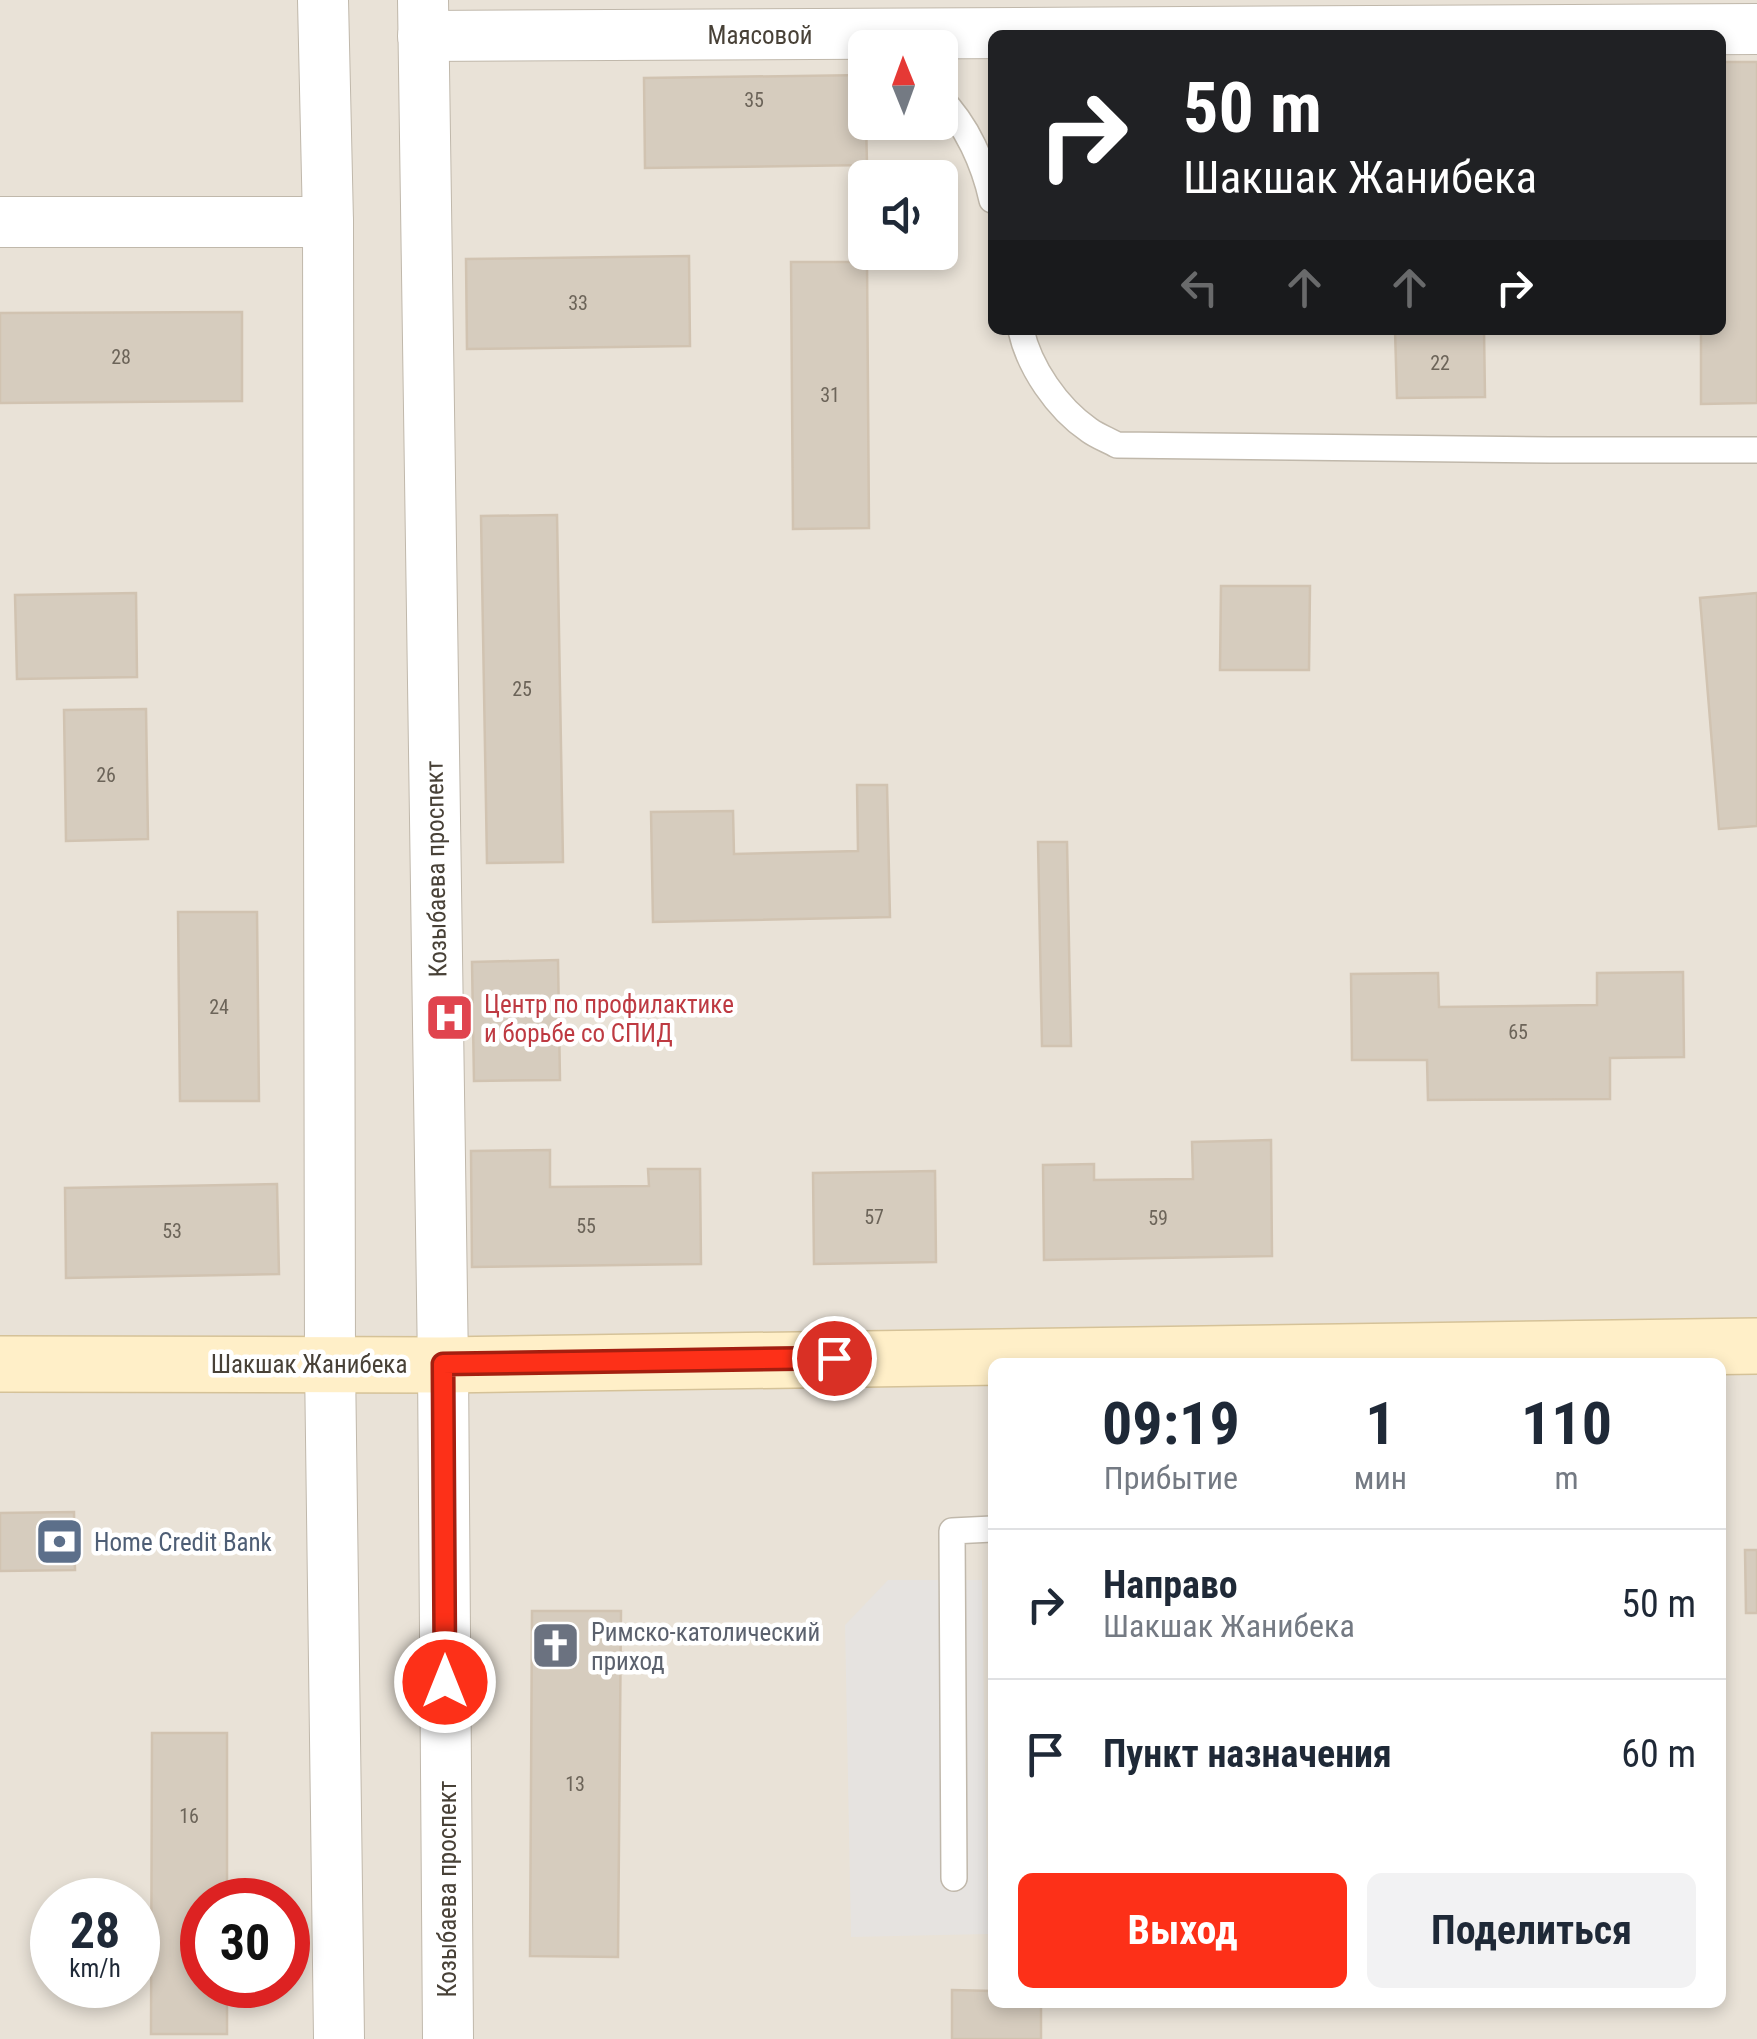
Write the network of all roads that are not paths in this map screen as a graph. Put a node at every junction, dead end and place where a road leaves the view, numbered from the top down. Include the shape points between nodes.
1 (323, 0) edge
2 (423, 18) edge
3 (1757, 29) edge
4 (1684, 30) edge
5 (848, 39) edge
6 (958, 40) edge
7 (988, 40) edge
8 (958, 120) edge
9 (988, 181) edge
10 (0, 222) edge
11 (328, 222) junction
12 (1022, 335) edge
13 (1757, 450) edge
14 (1757, 1346) edge
15 (1069, 1358) edge
16 (988, 1359) edge
17 (330, 1363) junction
18 (0, 1364) edge
19 (443, 1364) junction
20 (988, 1529) edge
21 (954, 1878) dead end
22 (339, 2039) edge
23 (448, 2039) edge

1 - 11 street
2 - 5 street, Маясовой
2 - 19 street, Козыбаева проспект
3 - 4 street, Маясовой
6 - 7 street, Маясовой
8 - 9 lane
10 - 11 street
11 - 17 street
12 - 13 lane via 1049,390 1087,429 1118,445
14 - 15 street, Шакшак Жанибека
16 - 19 street, Шакшак Жанибека
17 - 18 street, Шакшак Жанибека
17 - 19 street, Шакшак Жанибека
17 - 22 street
19 - 23 street, Козыбаева проспект
20 - 21 lane via 952,1531

